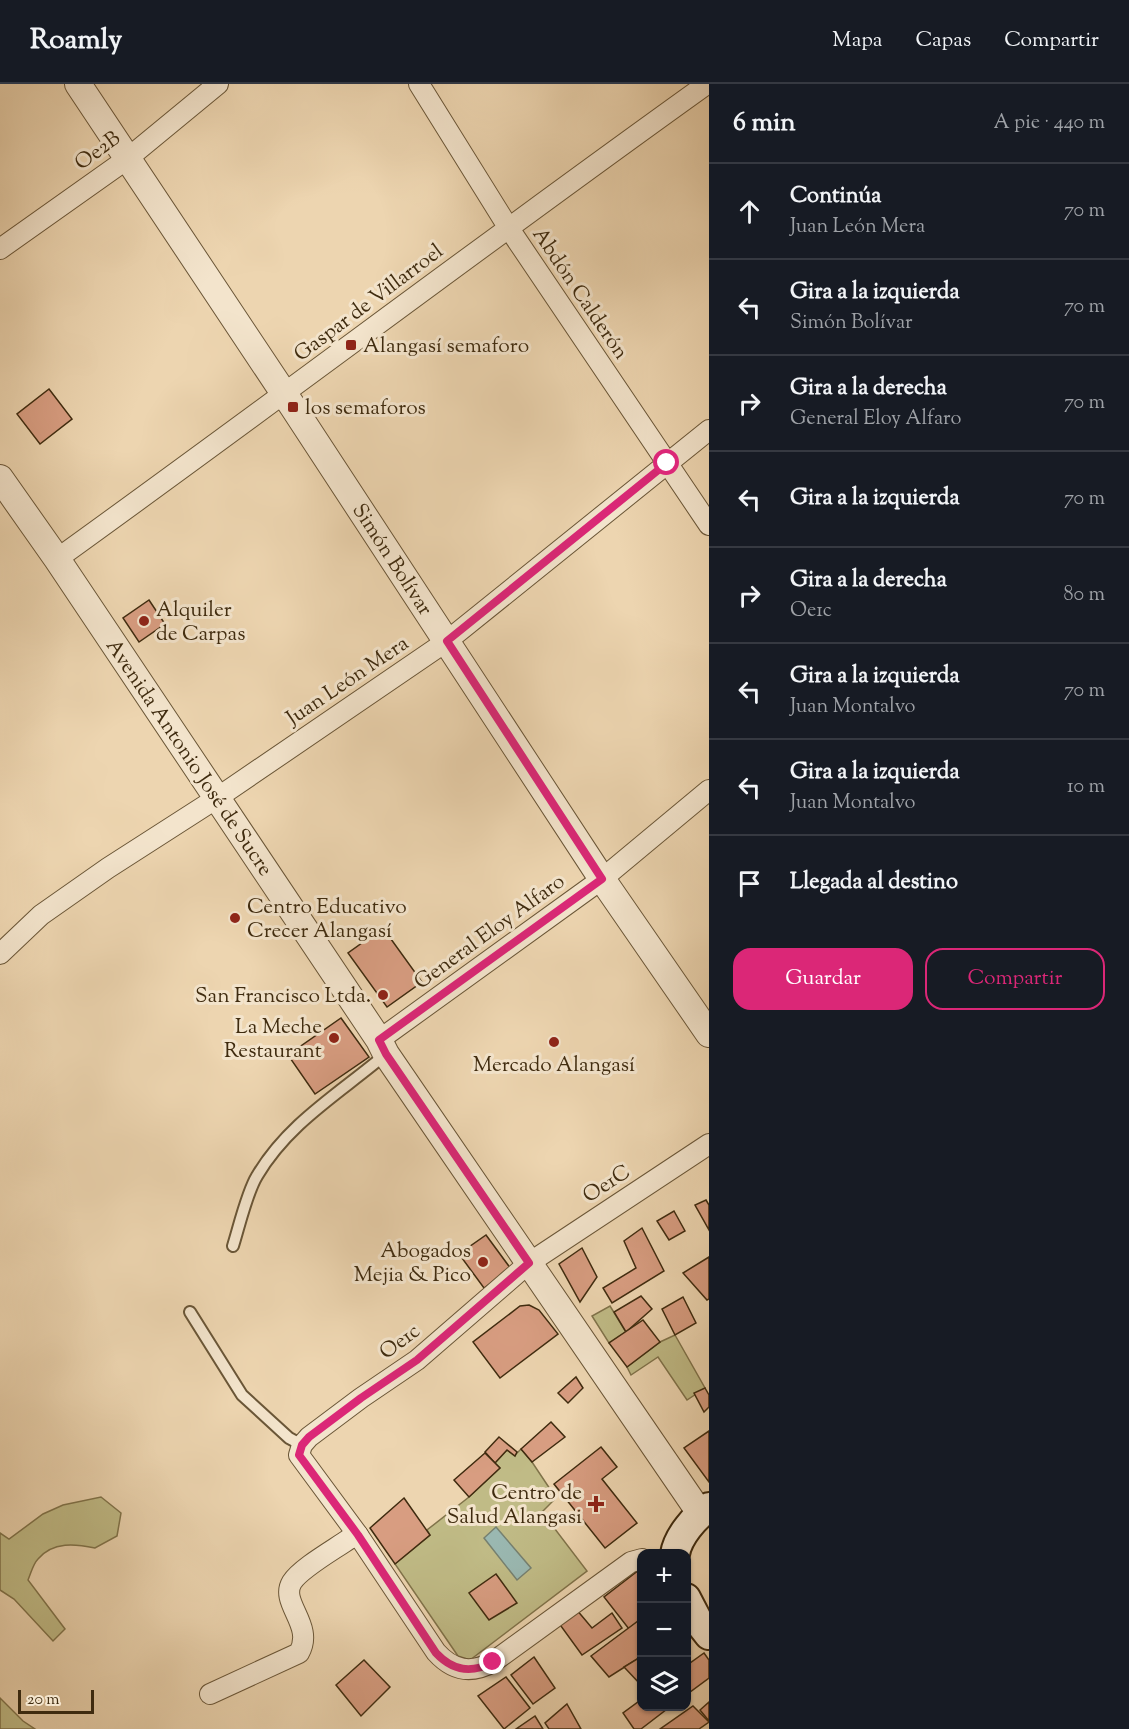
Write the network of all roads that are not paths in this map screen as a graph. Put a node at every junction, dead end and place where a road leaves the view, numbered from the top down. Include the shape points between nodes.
1 (78, 84) edge
2 (218, 84) edge
3 (419, 84) edge
4 (707, 84) edge
5 (126, 159) junction
6 (508, 227) junction
7 (0, 249) edge
8 (285, 394) junction
9 (709, 430) edge
10 (667, 463) junction
11 (0, 478) edge
12 (709, 525) edge
13 (57, 559) junction
14 (447, 641) junction
15 (709, 790) edge
16 (217, 798) junction
17 (602, 879) junction
18 (0, 954) edge
19 (709, 1034) edge
20 (383, 1047) junction
21 (709, 1144) edge
22 (233, 1246) dead end
23 (529, 1263) junction
24 (190, 1312) dead end
25 (300, 1450) junction
26 (705, 1510) edge
27 (358, 1535) junction
28 (677, 1549) edge
29 (637, 1560) edge
30 (689, 1603) edge
31 (709, 1635) edge
32 (210, 1694) dead end

1 - 5 street, Simón Bolívar
2 - 5 street, Oe2B
3 - 6 street, Abdón Calderón
4 - 6 street, Gaspar de Villarroel
5 - 7 street, Oe2B
5 - 8 street, Simón Bolívar
6 - 8 street, Gaspar de Villarroel
6 - 10 street, Abdón Calderón
8 - 13 street, Gaspar de Villarroel
8 - 14 street, Simón Bolívar
9 - 10 street, Juan León Mera
10 - 12 street, Abdón Calderón
10 - 14 street, Juan León Mera
11 - 13 street, Avenida Antonio José de Sucre
13 - 16 street, Avenida Antonio José de Sucre
14 - 16 street, Juan León Mera
14 - 17 street, Simón Bolívar
15 - 17 street, General Eloy Alfaro
16 - 18 street, Juan León Mera via 41,915
16 - 20 street, Avenida Antonio José de Sucre
17 - 19 street, Simón Bolívar
17 - 20 street, General Eloy Alfaro
20 - 22 lane via 285,1138 256,1178
20 - 23 street, Avenida Antonio José de Sucre
21 - 23 street, Oe1C
23 - 25 street, Oe1c via 417,1360 309,1437
23 - 26 street, Avenida Antonio José de Sucre
24 - 25 lane via 242,1395
25 - 27 street
26 - 28 main road
27 - 29 street via 436,1653 446,1662 467,1670 493,1662
27 - 32 street via 291,1583 289,1598 305,1643 299,1653
30 - 31 main road

